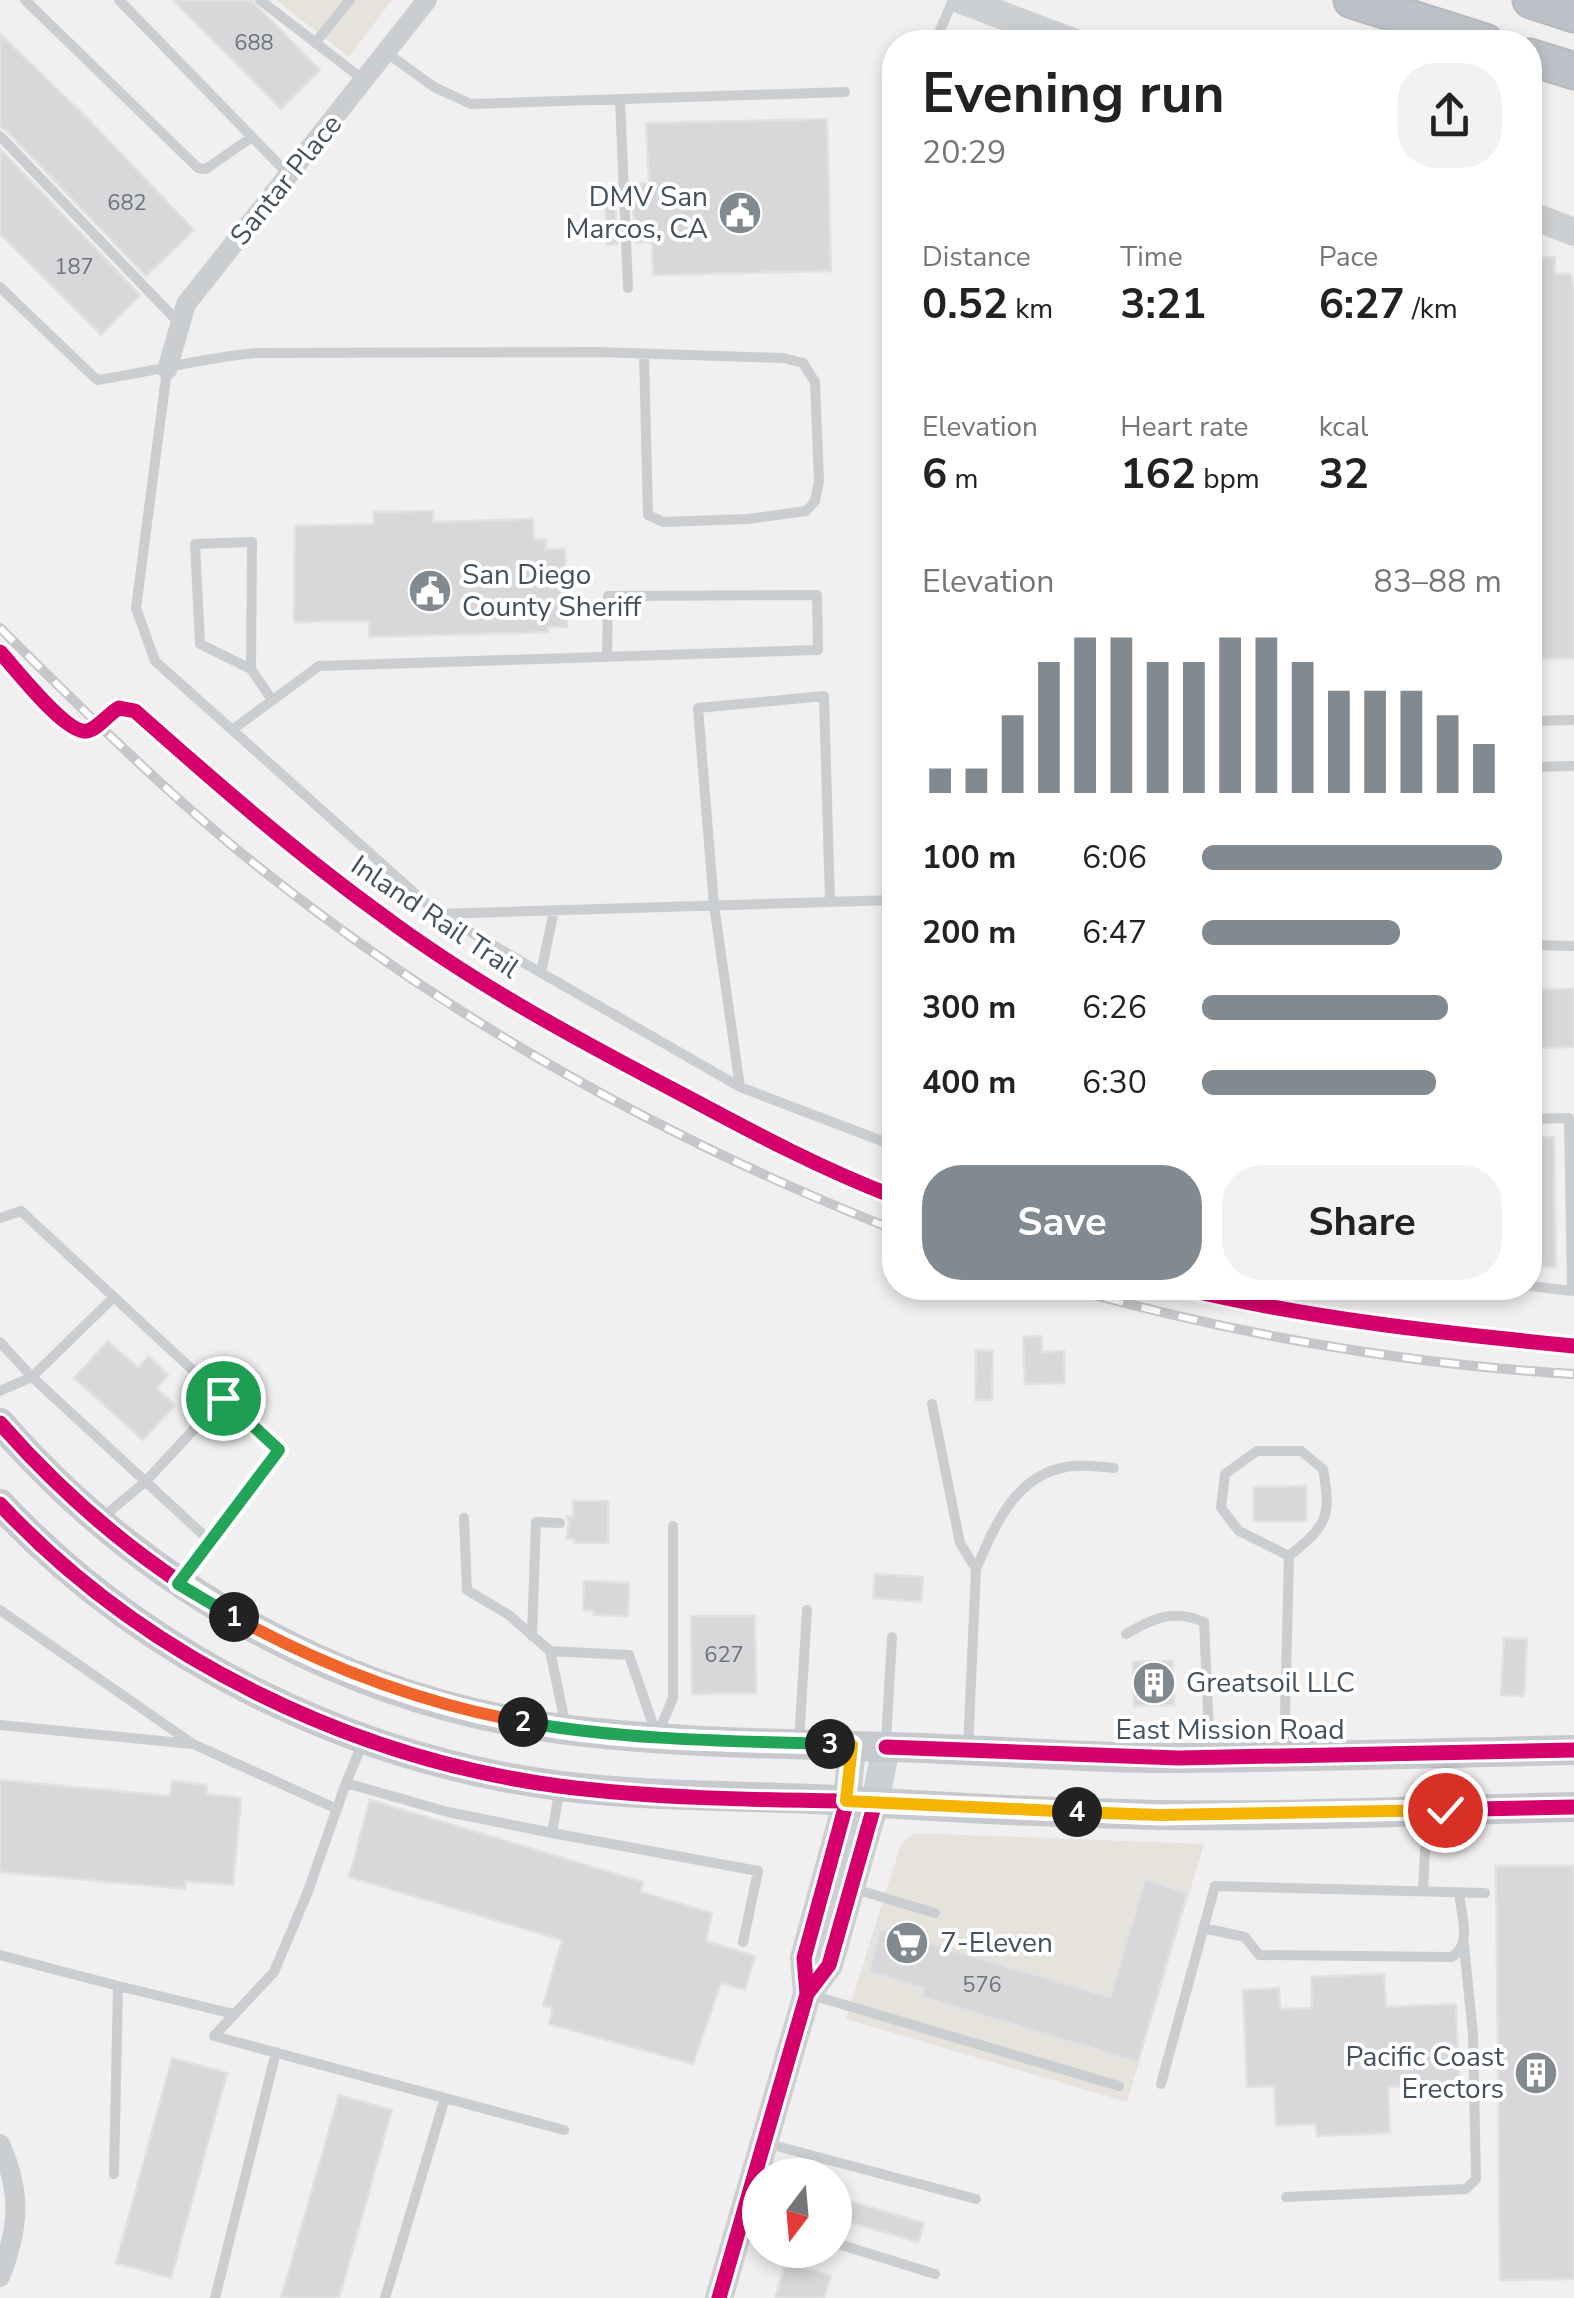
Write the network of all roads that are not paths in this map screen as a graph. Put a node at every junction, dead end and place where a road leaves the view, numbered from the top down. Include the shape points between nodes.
1 (25, 0) edge
2 (119, 0) edge
3 (260, 0) edge
4 (350, 0) edge
5 (428, 0) edge
6 (952, 0) edge
7 (961, 0) edge
8 (1352, 0) edge
9 (1531, 0) edge
10 (1574, 14) edge
11 (940, 30) edge
12 (1041, 30) edge
13 (1447, 30) edge
14 (315, 43) junction
15 (387, 53) junction
16 (1542, 61) edge
17 (1574, 71) edge
18 (365, 82) junction
19 (845, 92) dead end
20 (620, 100) junction
21 (0, 136) edge
22 (252, 136) junction
23 (290, 176) junction
24 (1542, 220) edge
25 (1574, 232) edge
26 (0, 287) edge
27 (628, 288) dead end
28 (180, 324) junction
29 (644, 354) junction
30 (167, 370) junction
31 (607, 657) junction
32 (251, 669) junction
33 (272, 700) junction
34 (1574, 720) edge
35 (1542, 721) edge
36 (232, 730) junction
37 (1574, 766) edge
38 (1542, 767) edge
39 (882, 900) edge
40 (830, 902) junction
41 (714, 905) junction
42 (554, 910) junction
43 (438, 914) junction
44 (1542, 945) edge
45 (1574, 946) edge
46 (541, 973) junction
47 (740, 1088) junction
48 (1542, 1119) edge
49 (882, 1141) edge
50 (0, 1218) edge
51 (1542, 1287) edge
52 (114, 1297) junction
53 (0, 1342) edge
54 (32, 1377) junction
55 (0, 1390) edge
56 (223, 1398) junction
57 (932, 1404) dead end
58 (0, 1423) edge
59 (1114, 1468) dead end
60 (146, 1481) junction
61 (0, 1504) edge
62 (464, 1518) dead end
63 (97, 1522) junction
64 (560, 1523) dead end
65 (673, 1526) dead end
66 (210, 1541) junction
67 (1289, 1556) junction
68 (976, 1569) junction
69 (178, 1584) junction
70 (0, 1610) edge
71 (807, 1610) dead end
72 (1126, 1634) dead end
73 (532, 1636) junction
74 (892, 1637) dead end
75 (550, 1652) junction
76 (0, 1725) edge
77 (567, 1729) junction
78 (657, 1737) junction
79 (364, 1738) junction
80 (799, 1743) junction
81 (192, 1744) junction
82 (852, 1745) junction
83 (886, 1747) junction
84 (968, 1750) junction
85 (1574, 1750) edge
86 (1284, 1756) junction
87 (1210, 1758) junction
88 (346, 1783) junction
89 (560, 1786) junction
90 (861, 1802) junction
91 (1574, 1807) edge
92 (337, 1810) junction
93 (1427, 1810) junction
94 (552, 1833) junction
95 (850, 1888) junction
96 (1423, 1892) junction
97 (1459, 1892) junction
98 (1485, 1893) dead end
99 (935, 1913) dead end
100 (1203, 1928) junction
101 (743, 1942) dead end
102 (1464, 1945) junction
103 (0, 1955) edge
104 (118, 1986) junction
105 (808, 1994) junction
106 (234, 2014) junction
107 (276, 2052) junction
108 (1161, 2084) dead end
109 (1118, 2086) dead end
110 (445, 2098) junction
111 (564, 2130) dead end
112 (764, 2142) junction
113 (0, 2144) edge
114 (761, 2158) edge
115 (114, 2174) dead end
116 (1286, 2197) dead end
117 (976, 2199) dead end
118 (742, 2239) edge
119 (852, 2248) edge
120 (935, 2274) dead end
121 (0, 2277) edge
122 (215, 2298) edge
123 (384, 2298) edge
124 (718, 2298) edge

1 - 22 lane via 198,168
2 - 22 lane
3 - 14 lane
4 - 14 lane
5 - 15 street, Santar Place
6 - 11 lane
7 - 12 main road
8 - 13 highway
9 - 10 highway
14 - 18 lane
15 - 18 street, Santar Place
15 - 20 lane via 434,88 471,104
16 - 17 highway
18 - 23 street, Santar Place
19 - 20 lane
20 - 27 lane
21 - 28 lane
22 - 23 lane
23 - 28 street, Santar Place via 186,304
24 - 25 main road
26 - 30 lane via 96,380
28 - 30 street, Santar Place
29 - 29 lane via 803,364 815,382 818,481 806,511 663,522 648,515
29 - 30 lane via 256,353
30 - 36 lane via 136,608 155,660
31 - 31 lane via 818,650 817,596 608,596
31 - 33 lane via 319,666
32 - 32 lane via 252,542 195,544 200,644
32 - 33 lane
33 - 36 lane
34 - 35 lane
36 - 43 lane
37 - 38 lane
39 - 40 lane
40 - 41 lane
40 - 41 lane via 824,696 698,708
41 - 42 lane
41 - 47 lane
42 - 43 lane
42 - 46 lane
43 - 46 lane
44 - 45 lane
46 - 47 lane
47 - 49 lane
48 - 51 lane via 1569,1118 1572,1290
50 - 52 lane via 21,1211
52 - 54 lane
52 - 56 lane
53 - 54 lane
54 - 55 lane
54 - 60 lane
56 - 60 lane
56 - 66 lane via 279,1450
57 - 68 lane via 960,1543
58 - 63 main road, East Mission Road
59 - 68 lane via 1068,1466 1034,1478 1016,1494
60 - 63 lane
60 - 66 lane
61 - 79 main road via 57,1558 167,1641 244,1686
62 - 73 lane via 468,1590
63 - 69 main road, East Mission Road
64 - 73 lane via 536,1522
65 - 78 lane via 673,1698
66 - 69 lane
67 - 67 lane via 1320,1531 1328,1499 1323,1469 1301,1451 1257,1451 1225,1474 1221,1508 1239,1531
67 - 86 lane
68 - 84 lane
69 - 77 main road, East Mission Road via 331,1665 413,1695
70 - 81 lane
71 - 80 lane
72 - 87 lane via 1154,1618 1186,1614 1204,1622
73 - 75 lane
74 - 83 lane
75 - 77 lane
75 - 78 lane via 629,1654
76 - 81 lane
77 - 78 main road, East Mission Road
78 - 80 main road, East Mission Road
79 - 88 lane
79 - 89 main road
80 - 82 main road, East Mission Road
81 - 92 lane
82 - 83 main road, East Mission Road
82 - 90 main road
83 - 84 main road, East Mission Road
83 - 90 main road
84 - 87 main road, East Mission Road
85 - 86 main road, East Mission Road
86 - 87 main road, East Mission Road
88 - 92 lane
88 - 94 lane
89 - 90 main road
89 - 94 lane
90 - 93 main road via 1160,1815
90 - 95 main road
90 - 105 main road via 804,1958
91 - 93 main road
92 - 106 lane via 274,1972
93 - 96 lane
94 - 101 lane via 758,1871
95 - 99 lane
95 - 105 main road via 829,1965
96 - 97 lane
96 - 100 lane via 1215,1886
97 - 98 lane
97 - 102 lane
100 - 102 lane via 1245,1936 1258,1955 1451,1957
100 - 108 lane
102 - 116 lane via 1476,2179 1466,2189
103 - 104 lane
104 - 106 lane
104 - 115 lane
105 - 109 lane
105 - 112 main road
106 - 107 lane via 214,2036
107 - 110 lane
107 - 122 lane
110 - 111 lane
110 - 123 lane
112 - 114 main road
112 - 117 lane
113 - 121 street via 16,2202 16,2229
118 - 124 main road
119 - 120 lane

